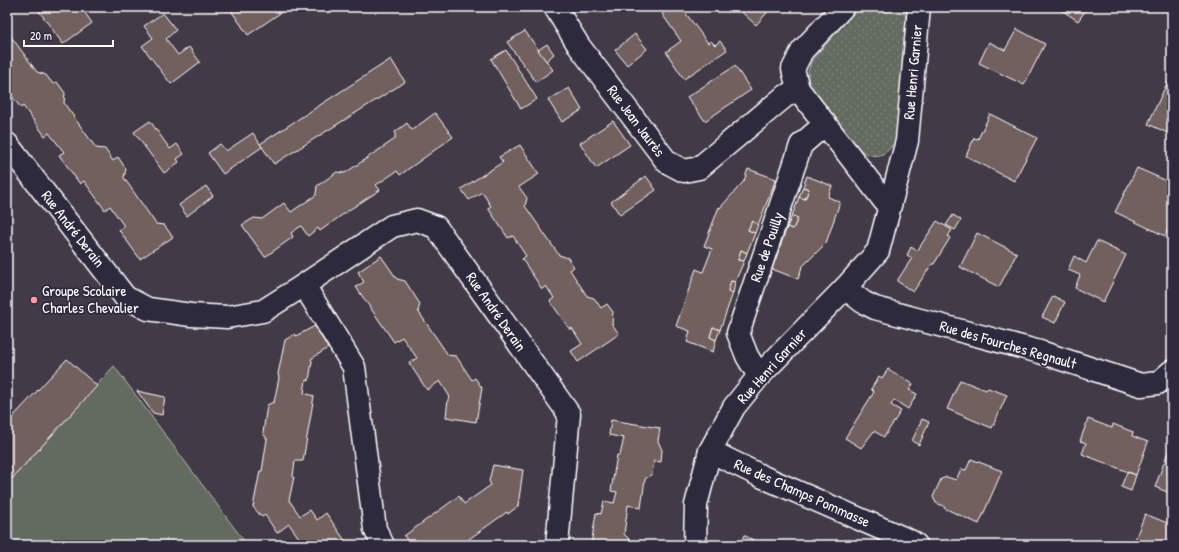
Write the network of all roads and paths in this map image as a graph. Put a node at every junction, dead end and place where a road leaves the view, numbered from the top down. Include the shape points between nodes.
1 (554, 7) edge
2 (843, 7) edge
3 (919, 7) edge
4 (798, 89) junction
5 (825, 124) junction
6 (7, 144) edge
7 (889, 207) junction
8 (304, 285) junction
9 (845, 288) junction
10 (1172, 371) edge
11 (760, 376) junction
12 (710, 451) junction
13 (383, 545) edge
14 (557, 545) edge
15 (695, 545) edge
16 (916, 545) edge

1 - 4 street, Rue Jean Jaurès via 579,46 667,162 684,171 699,168 784,97
2 - 4 street via 802,51 793,69
3 - 7 street, Rue Henri Garnier via 907,141
4 - 5 street
5 - 7 street
5 - 11 street, Rue de Pouilly via 801,145 738,333
6 - 8 street, Rue André Derain via 126,298 148,309 226,317 263,311
7 - 9 street, Rue Henri Garnier via 878,251
8 - 13 street via 354,367 375,529
8 - 14 street, Rue André Derain via 392,226 417,220 436,227 569,414
9 - 10 street, Rue des Fourches Regnault via 875,308 1040,352 1141,385 1158,383
9 - 11 street, Rue Henri Garnier
11 - 12 street, Rue Henri Garnier via 734,407
12 - 15 street, Rue Henri Garnier via 696,505
12 - 16 street, Rue des Champs Pommasse

